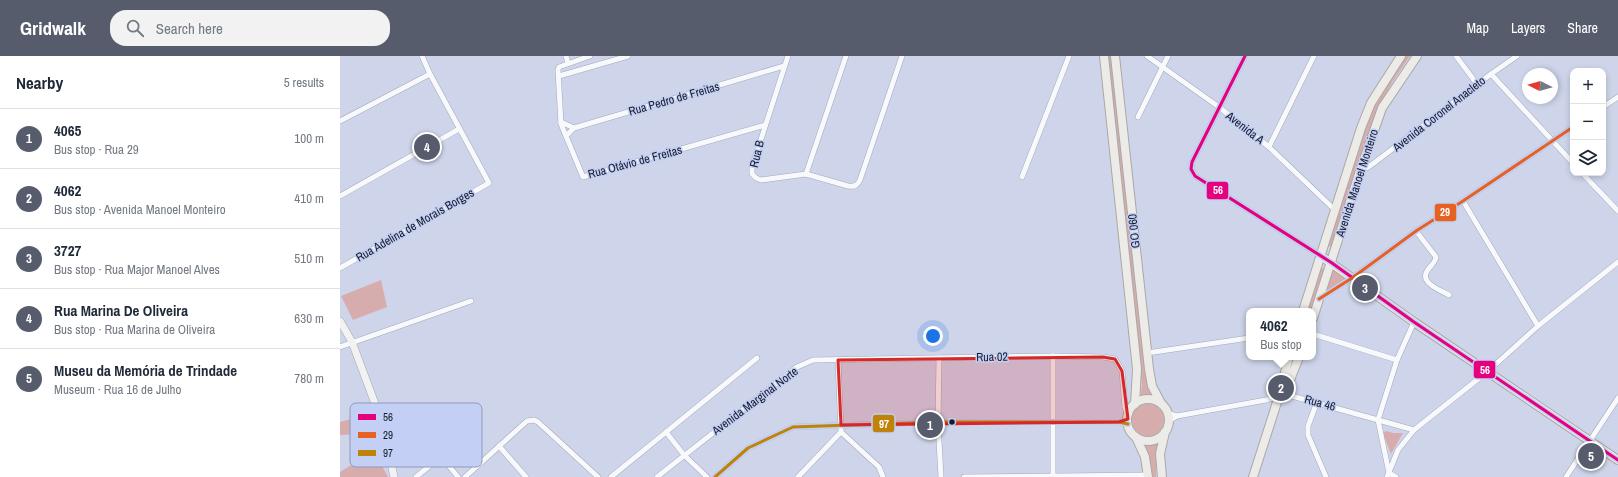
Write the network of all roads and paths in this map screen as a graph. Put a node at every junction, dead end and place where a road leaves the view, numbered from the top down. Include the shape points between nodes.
1 (422, 56) edge
2 (566, 56) edge
3 (590, 56) edge
4 (628, 56) edge
5 (788, 56) edge
6 (846, 56) edge
7 (902, 56) edge
8 (1069, 56) edge
9 (1104, 56) edge
10 (1115, 56) edge
11 (1146, 56) edge
12 (1168, 56) edge
13 (1245, 56) edge
14 (1314, 56) edge
15 (1401, 56) edge
16 (1417, 56) edge
17 (1456, 56) edge
18 (1517, 56) edge
19 (568, 63) junction
20 (784, 66) junction
21 (1162, 66) junction
22 (430, 74) junction
23 (1491, 74) junction
24 (558, 76) junction
25 (1477, 84) junction
26 (1618, 96) edge
27 (1606, 105) edge
28 (1219, 107) junction
29 (1138, 117) dead end
30 (340, 121) edge
31 (561, 122) junction
32 (765, 125) junction
33 (574, 128) junction
34 (459, 129) junction
35 (1570, 130) edge
36 (566, 136) junction
37 (1553, 141) junction
38 (1269, 147) junction
39 (1570, 160) edge
40 (1360, 170) junction
41 (806, 174) junction
42 (1585, 176) edge
43 (1022, 177) dead end
44 (340, 196) edge
45 (1463, 201) junction
46 (1335, 210) junction
47 (1618, 211) edge
48 (1416, 231) junction
49 (1321, 256) junction
50 (1618, 262) edge
51 (1332, 263) junction
52 (340, 268) edge
53 (1352, 278) junction
54 (1449, 295) dead end
55 (1319, 299) junction
56 (471, 301) dead end
57 (1304, 308) edge
58 (1316, 308) edge
59 (340, 321) edge
60 (1414, 322) junction
61 (1538, 326) junction
62 (1316, 335) edge
63 (1246, 338) edge
64 (352, 342) junction
65 (340, 347) edge
66 (1147, 353) junction
67 (1053, 356) junction
68 (758, 358) dead end
69 (939, 358) junction
70 (838, 360) junction
71 (1288, 360) edge
72 (1298, 360) edge
73 (1397, 360) junction
74 (1487, 372) junction
75 (1279, 396) junction
76 (1618, 398) edge
77 (1317, 402) junction
78 (375, 403) edge
79 (1161, 403) junction
80 (1131, 406) junction
81 (1169, 417) junction
82 (1128, 420) junction
83 (1378, 420) junction
84 (1053, 421) junction
85 (938, 422) junction
86 (841, 425) junction
87 (1414, 430) junction
88 (666, 432) junction
89 (841, 432) junction
90 (1165, 432) junction
91 (1136, 437) junction
92 (1590, 441) junction
93 (499, 446) junction
94 (684, 455) junction
95 (1618, 460) edge
96 (482, 462) edge
97 (392, 467) edge
98 (428, 467) edge
99 (450, 467) edge
100 (476, 467) edge
101 (1053, 475) junction
102 (1388, 475) edge
103 (1148, 476) edge
104 (394, 477) edge
105 (416, 477) edge
106 (458, 477) edge
107 (465, 477) edge
108 (526, 477) edge
109 (598, 477) edge
110 (610, 477) edge
111 (657, 477) edge
112 (707, 477) edge
113 (715, 477) edge
114 (798, 477) edge
115 (883, 477) edge
116 (941, 477) edge
117 (964, 477) edge
118 (976, 477) edge
119 (1162, 477) edge
120 (1253, 477) edge
121 (1326, 477) edge
122 (1396, 477) edge
123 (1566, 477) edge

1 - 22 street
2 - 19 street
3 - 19 street
4 - 24 street
5 - 20 street, Rua B
6 - 41 street
7 - 41 street, Rua B via 857,185 848,186
8 - 43 street
9 - 80 main road, GO 060 via 1137,369
10 - 66 main road, GO 060
11 - 21 street, Avenida A
12 - 21 street
13 - 28 street
14 - 38 street
15 - 46 main road, Avenida Manoel Monteiro via 1371,103
16 - 40 main road, Avenida Manoel Monteiro via 1382,108
17 - 25 street
18 - 23 street, Avenida Coronel Anacleto
19 - 24 street via 559,67
20 - 32 street, Rua B
20 - 33 street, Rua Pedro de Freitas
21 - 28 street, Avenida A
21 - 29 street
22 - 30 street
22 - 34 street
23 - 25 street, Avenida Coronel Anacleto
23 - 37 street
24 - 31 street, Rua Otávio de Freitas
25 - 40 street, Avenida Coronel Anacleto via 1370,166
26 - 27 street
28 - 38 street, Avenida A
28 - 49 street via 1192,162 1194,176
31 - 33 street
31 - 36 street, Rua Otávio de Freitas
32 - 36 street, Rua Otávio de Freitas via 586,178 582,175
32 - 41 street, Rua B via 752,174 761,180
33 - 36 street, Rua Pedro de Freitas
34 - 44 street
34 - 52 street, Rua Adelina de Morais Borges via 489,183
35 - 37 street
37 - 39 street
37 - 45 street
38 - 46 street, Avenida A
40 - 51 main road, Avenida Manoel Monteiro
42 - 47 street
45 - 48 street
45 - 61 street
46 - 49 main road, Avenida Manoel Monteiro
48 - 53 street
48 - 54 street via 1436,257 1426,273 1426,279
49 - 51 main road
49 - 57 main road, Avenida Manoel Monteiro
50 - 61 street
51 - 53 main road
51 - 55 main road, Avenida Manoel Monteiro
53 - 55 street
53 - 60 main road
55 - 58 main road, Avenida Manoel Monteiro
56 - 64 street
59 - 64 street
60 - 73 street
60 - 74 main road
61 - 74 street
62 - 73 street
63 - 66 street
64 - 65 street
64 - 78 street
66 - 79 main road, GO 060 via 1152,386
67 - 69 street, Rua 02
67 - 80 street, Rua 02 via 1115,359 1122,371
67 - 84 street
68 - 88 street
69 - 70 street, Avenida Marginal Norte
69 - 85 street
70 - 86 street
70 - 94 street, Avenida Marginal Norte via 813,360 797,368
71 - 75 main road
72 - 75 main road via 1290,380
73 - 83 street
74 - 87 street
74 - 92 main road
75 - 77 street, Rua 46 via 1292,396
75 - 81 street, Rua 46
75 - 120 main road
76 - 92 street
77 - 83 street, Rua 46
77 - 121 street via 1308,426 1308,435
79 - 80 main road via 1150,399
79 - 81 main road
80 - 82 main road
81 - 90 main road
82 - 84 street
82 - 91 main road
83 - 87 street, Rua 46
83 - 102 street
84 - 85 street
84 - 101 street
85 - 86 street
85 - 116 street
86 - 89 street
86 - 113 street via 793,426 748,448
87 - 102 street via 1398,450
88 - 94 street
88 - 110 street
89 - 114 street
89 - 115 street via 879,467
90 - 91 main road via 1155,440 1148,441
90 - 119 main road via 1160,454
91 - 103 main road via 1145,457
92 - 95 main road
92 - 123 street
93 - 96 street
93 - 108 street
93 - 109 street via 527,421 534,420
94 - 111 street, Avenida Marginal Norte
94 - 112 street
97 - 104 street
98 - 105 street
99 - 106 street
100 - 107 street
101 - 103 street
101 - 118 street
102 - 122 street
117 - 118 street

